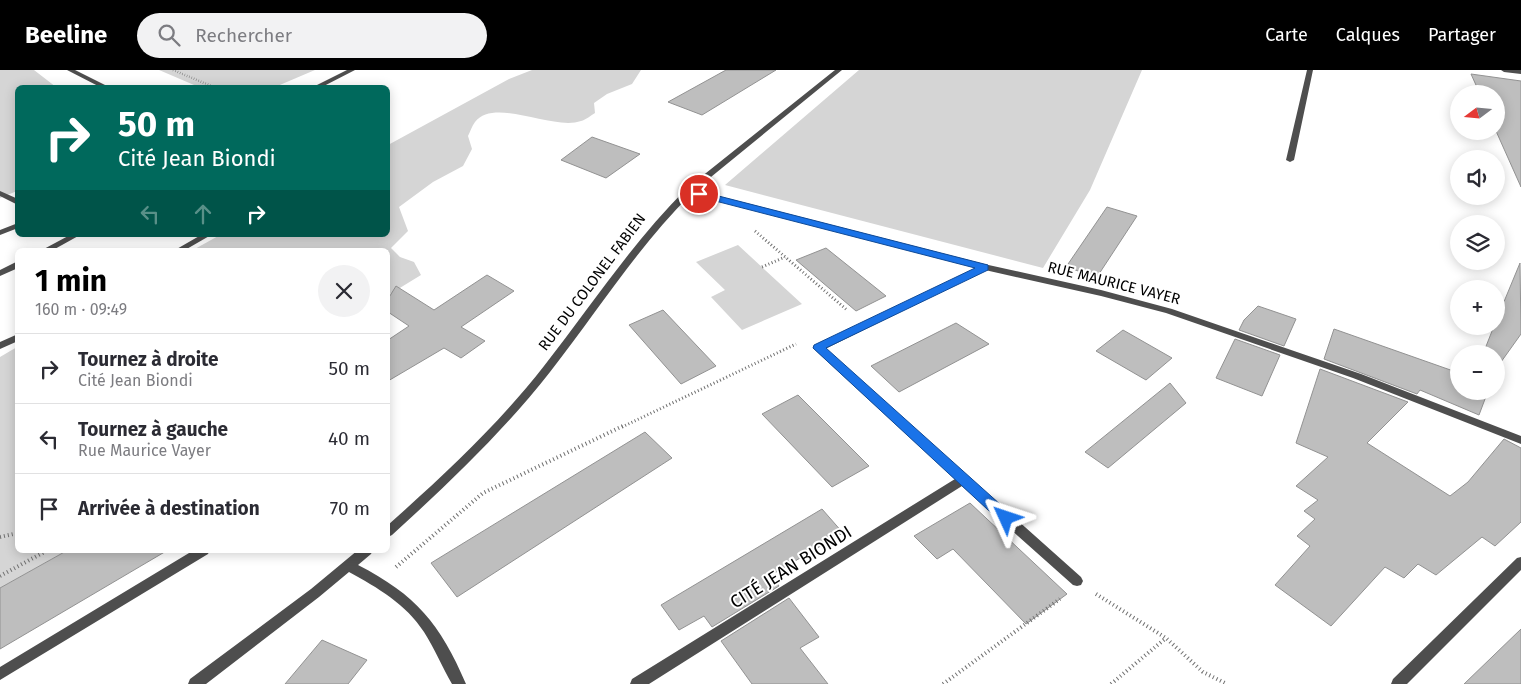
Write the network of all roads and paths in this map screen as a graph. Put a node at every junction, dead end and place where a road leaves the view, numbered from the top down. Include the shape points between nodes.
1 (70, 70) edge
2 (173, 70) edge
3 (352, 70) edge
4 (839, 70) edge
5 (1310, 70) edge
6 (1504, 70) edge
7 (1521, 72) edge
8 (102, 85) edge
9 (209, 85) edge
10 (320, 85) edge
11 (1290, 160) dead end
12 (689, 191) junction
13 (0, 194) edge
14 (15, 201) edge
15 (15, 226) edge
16 (750, 226) dead end
17 (0, 233) edge
18 (72, 237) edge
19 (202, 237) edge
20 (50, 248) edge
21 (183, 248) edge
22 (785, 257) junction
23 (15, 266) edge
24 (762, 267) dead end
25 (984, 268) junction
26 (0, 273) edge
27 (865, 325) junction
28 (15, 338) edge
29 (0, 346) edge
30 (818, 348) junction
31 (1521, 440) edge
32 (963, 480) junction
33 (390, 530) edge
34 (15, 534) edge
35 (0, 537) edge
36 (42, 553) edge
37 (199, 553) edge
38 (363, 553) edge
39 (1521, 562) edge
40 (348, 566) junction
41 (0, 576) edge
42 (378, 582) junction
43 (1079, 582) junction
44 (1166, 638) junction
45 (0, 674) edge
46 (195, 684) edge
47 (458, 684) edge
48 (637, 684) edge
49 (943, 684) edge
50 (1111, 684) edge
51 (1227, 684) edge
52 (1398, 684) edge

1 - 8 street
2 - 9 path
3 - 10 street
4 - 12 street, RUE DU COLONEL FABIEN
5 - 11 street
6 - 7 street
12 - 25 street, RUE MAURICE VAYER
12 - 33 street, RUE DU COLONEL FABIEN via 645,237 524,397 442,483
13 - 14 street
15 - 17 street
16 - 22 path
18 - 20 street
19 - 21 street
22 - 24 path
22 - 27 path
23 - 26 street
25 - 27 street
25 - 31 street, RUE MAURICE VAYER via 1168,311 1357,376
27 - 30 street
28 - 29 street
30 - 32 street
30 - 42 path via 808,338 483,493
32 - 43 street
32 - 48 street, CITÉ JEAN BIONDI
34 - 35 path
36 - 41 path
37 - 45 street
38 - 40 street
39 - 52 street
40 - 42 street
40 - 46 street
42 - 47 street via 422,618
43 - 44 path
43 - 49 path
44 - 50 path
44 - 51 path via 1203,672

